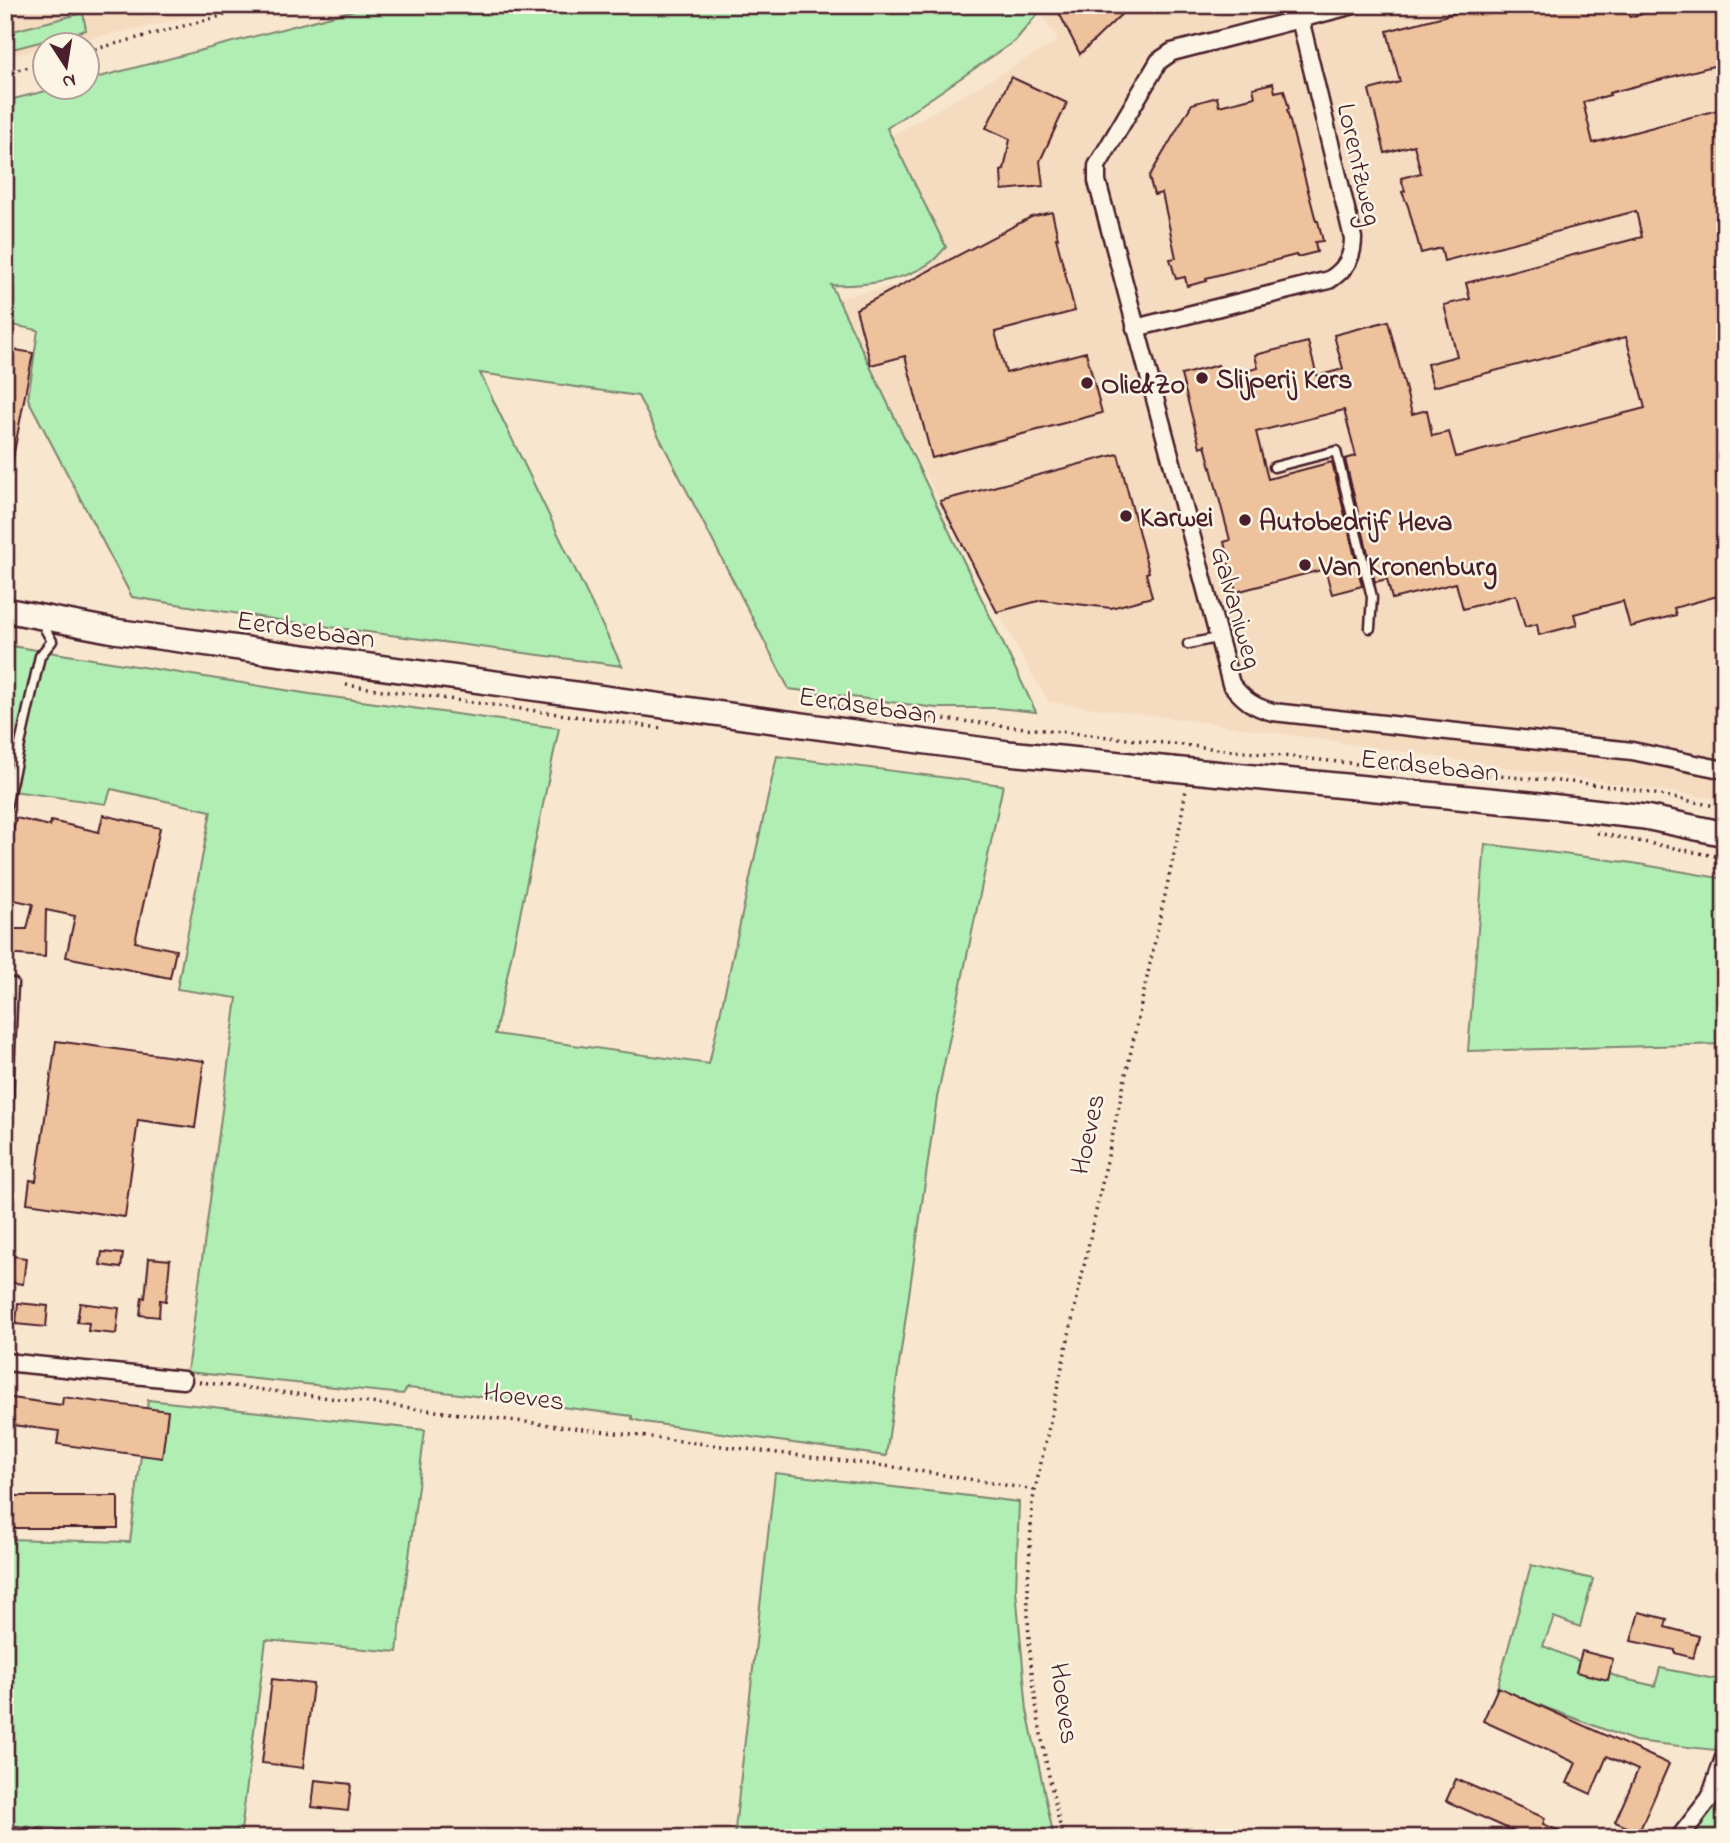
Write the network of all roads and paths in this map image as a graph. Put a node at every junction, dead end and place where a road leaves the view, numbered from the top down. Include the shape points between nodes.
1 (263, 5) edge
2 (1354, 5) edge
3 (1300, 19) junction
4 (102, 47) edge
5 (32, 66) edge
6 (5, 73) edge
7 (1135, 328) junction
8 (1274, 467) dead end
9 (5, 610) edge
10 (47, 618) junction
11 (1370, 628) dead end
12 (1217, 638) junction
13 (1188, 644) dead end
14 (829, 707) dead end
15 (1725, 770) edge
16 (1186, 789) dead end
17 (1725, 808) edge
18 (5, 811) edge
19 (1725, 834) edge
20 (13, 983) dead end
21 (5, 1167) edge
22 (5, 1362) edge
23 (183, 1380) joint
24 (1035, 1490) junction
25 (1725, 1755) edge
26 (5, 1835) edge
27 (39, 1838) edge
28 (1063, 1838) edge
29 (1679, 1838) edge

1 - 4 path
2 - 3 street, Galvaniweg
3 - 7 street, Galvaniweg via 1172,52 1159,61 1097,166
3 - 7 street, Lorentzweg via 1353,238 1349,262 1329,280
5 - 6 path
7 - 12 street, Galvaniweg
8 - 11 lane via 1336,451 1373,597
9 - 10 main road, Eerdsebaan
10 - 18 lane via 45,629 52,640 40,656
10 - 19 main road, Eerdsebaan via 114,631 994,751 1539,805 1644,817
12 - 13 lane
12 - 15 street, Galvaniweg via 1231,684 1254,707 1273,712 1632,751
14 - 17 path, Eerdsebaan via 1366,765 1582,783
16 - 24 path, Hoeves
20 - 21 lane
22 - 23 street
23 - 24 path, Hoeves via 901,1468
24 - 28 path, Hoeves via 1028,1616 1037,1699
25 - 29 street via 1710,1798
26 - 27 street

